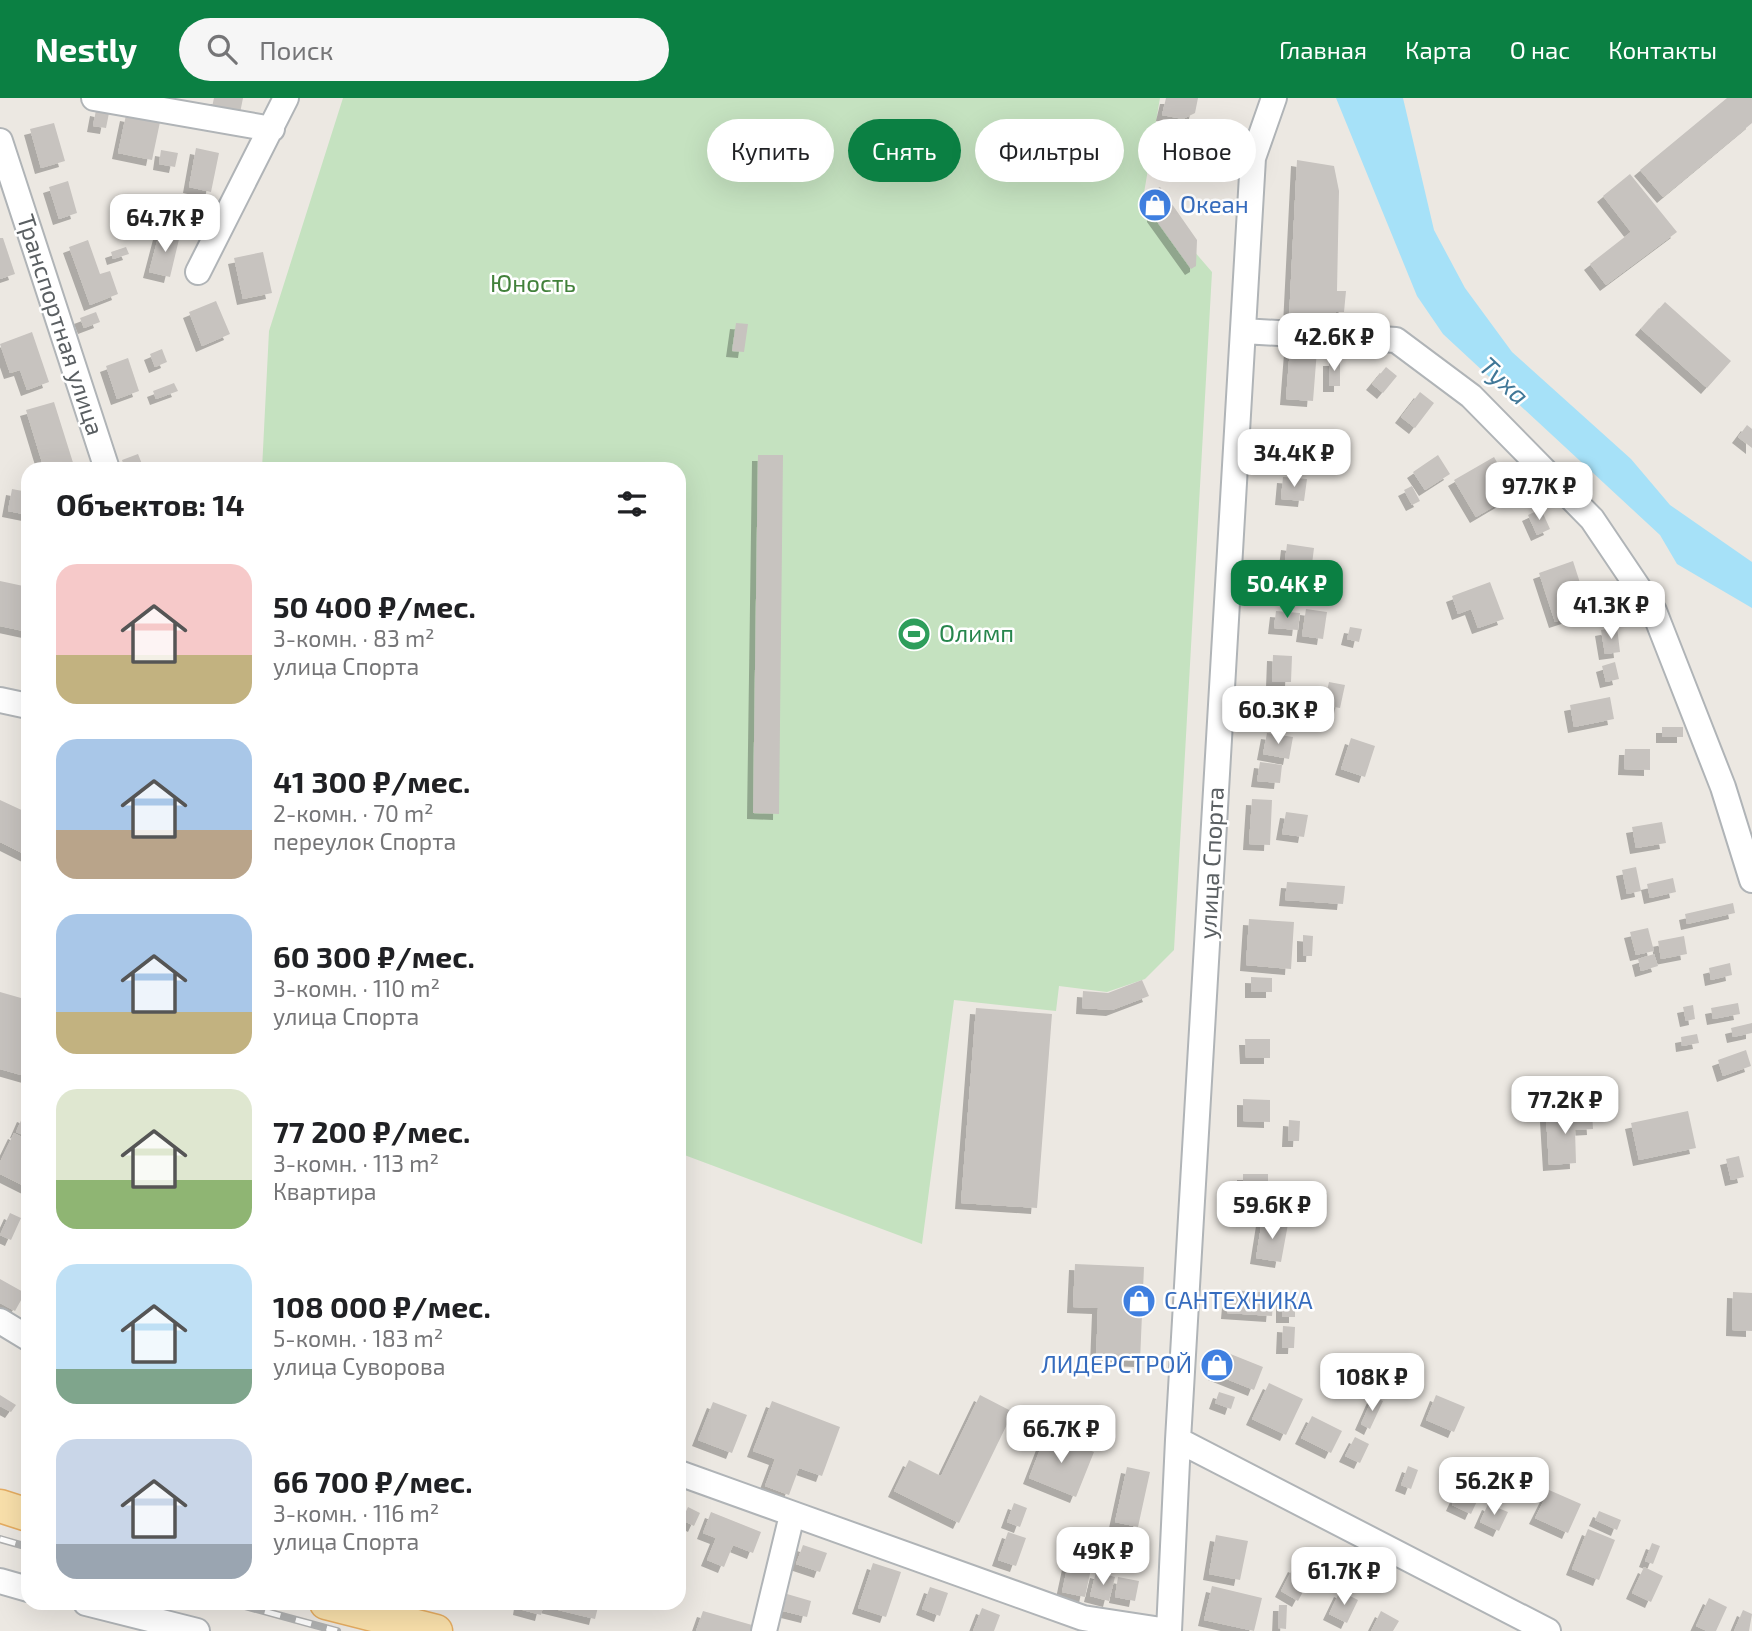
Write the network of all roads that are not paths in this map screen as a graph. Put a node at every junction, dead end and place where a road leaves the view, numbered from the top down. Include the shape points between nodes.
1 (94, 98) edge
2 (286, 98) edge
3 (1275, 98) edge
4 (272, 129) junction
5 (0, 141) edge
6 (198, 272) dead end
7 (1243, 331) junction
8 (105, 462) edge
9 (0, 700) edge
10 (21, 704) edge
11 (1752, 880) edge
12 (0, 1321) edge
13 (21, 1334) edge
14 (1178, 1440) junction
15 (686, 1476) edge
16 (792, 1515) junction
17 (0, 1581) edge
18 (21, 1586) edge
19 (114, 1610) edge
20 (354, 1610) edge
21 (197, 1631) edge
22 (436, 1631) edge
23 (764, 1631) edge
24 (1169, 1631) edge
25 (1548, 1631) edge

1 - 4 street
2 - 4 street
3 - 7 street, улица Спорта via 1252,158
4 - 6 street
5 - 8 street, Транспортная улица
7 - 11 street via 1396,340 1471,396 1592,519 1654,611 1723,787
7 - 14 street, улица Спорта
9 - 10 street
12 - 13 street
14 - 24 street, улица Спорта
14 - 25 street
15 - 16 street
16 - 23 street
16 - 24 street via 1083,1618
17 - 18 street
19 - 21 street
20 - 22 main road

